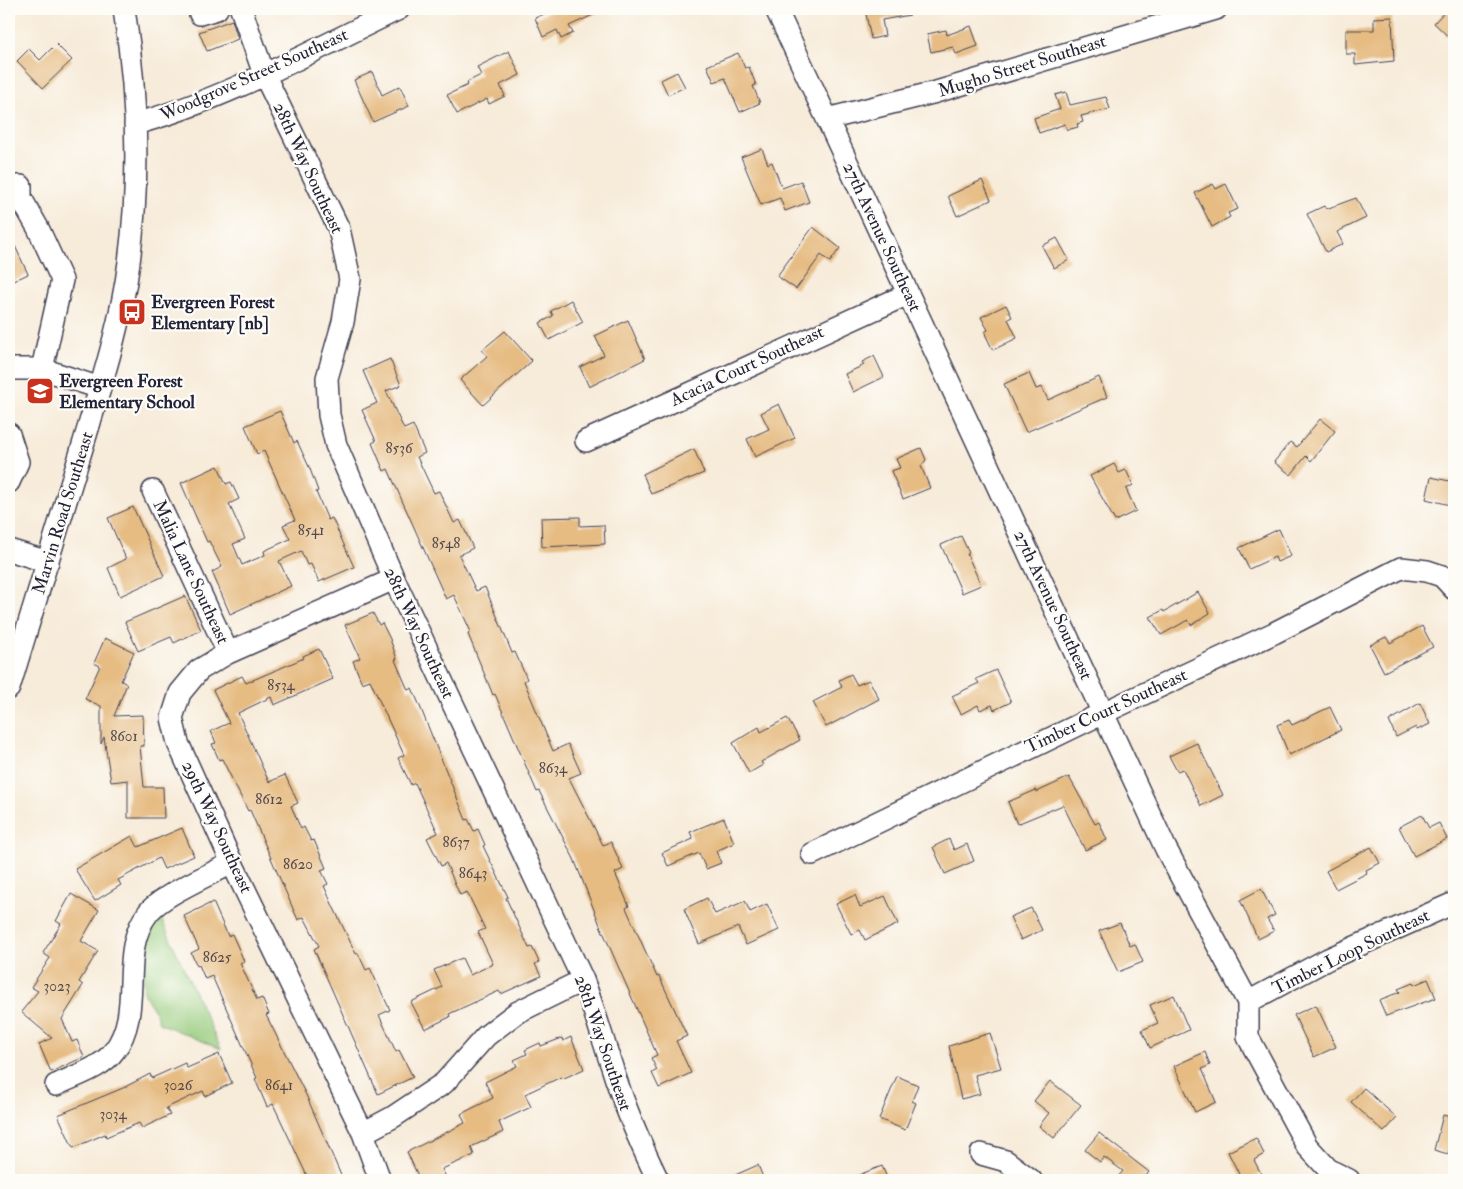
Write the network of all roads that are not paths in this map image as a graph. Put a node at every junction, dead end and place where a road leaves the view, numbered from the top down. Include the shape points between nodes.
1 (124, 9) edge
2 (242, 9) edge
3 (399, 9) edge
4 (776, 9) edge
5 (1216, 9) edge
6 (264, 74) junction
7 (827, 119) junction
8 (135, 124) junction
9 (9, 186) edge
10 (908, 294) junction
11 (9, 368) edge
12 (42, 370) junction
13 (100, 388) junction
14 (586, 441) dead end
15 (10, 442) edge
16 (9, 482) edge
17 (153, 492) dead end
18 (9, 550) edge
19 (48, 562) junction
20 (394, 579) junction
21 (1454, 589) edge
22 (228, 653) junction
23 (9, 688) edge
24 (1103, 713) junction
25 (812, 854) dead end
26 (232, 863) junction
27 (1454, 903) edge
28 (582, 980) junction
29 (1248, 1002) junction
30 (56, 1086) dead end
31 (362, 1134) junction
32 (981, 1154) dead end
33 (1325, 1175) edge
34 (380, 1180) edge
35 (658, 1180) edge
36 (1031, 1180) edge
37 (1349, 1180) edge

1 - 8 street, Marvin Road Southeast
2 - 6 street, 28th Way Southeast
3 - 6 street, Woodgrove Street Southeast
4 - 7 street, 27th Avenue Southeast
5 - 7 street, Mugho Street Southeast via 936,92
6 - 8 street, Woodgrove Street Southeast via 168,115
6 - 20 street, 28th Way Southeast via 339,229 350,279 343,322 327,378 329,415 336,445
7 - 10 street, 27th Avenue Southeast
8 - 13 street, Marvin Road Southeast via 129,262
9 - 12 street via 21,186 21,198 62,280
10 - 14 street, Acacia Court Southeast
10 - 24 street, 27th Avenue Southeast
11 - 12 street
12 - 13 street
13 - 19 street, Marvin Road Southeast
15 - 16 street via 18,462
17 - 22 street, Malia Lane Southeast
18 - 19 street
19 - 23 street, Marvin Road Southeast
20 - 22 street, 29th Way Southeast
20 - 28 street, 28th Way Southeast
21 - 24 street, Timber Court Southeast via 1442,576 1401,568 1274,633
22 - 26 street, 29th Way Southeast via 199,670 180,693 172,718 178,743
24 - 25 street, Timber Court Southeast
24 - 29 street, 27th Avenue Southeast via 1166,849
26 - 30 street via 166,898 148,913 134,941 127,1027 114,1051 104,1061
26 - 31 street, 29th Way Southeast
27 - 29 street, Timber Loop Southeast via 1328,958
28 - 31 street via 516,1013 486,1036 444,1083
28 - 35 street, 28th Way Southeast via 597,1015 636,1136
29 - 33 street, 27th Avenue Southeast via 1248,1037
31 - 34 street, 29th Way Southeast
32 - 36 street via 1006,1160
33 - 37 street, 27th Avenue Southeast

